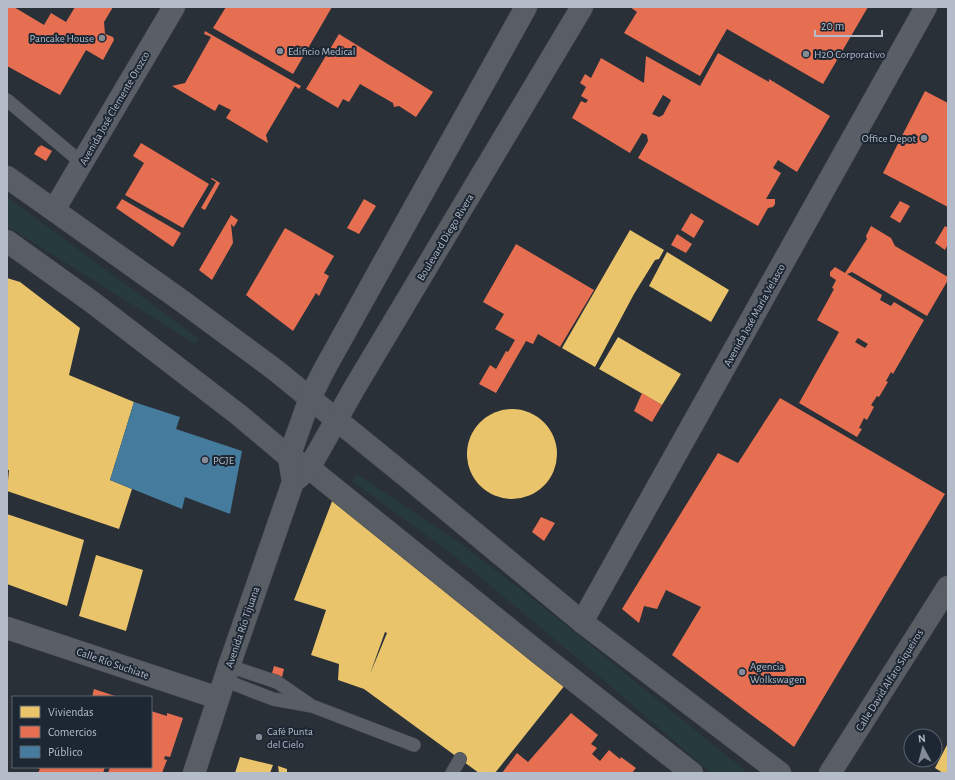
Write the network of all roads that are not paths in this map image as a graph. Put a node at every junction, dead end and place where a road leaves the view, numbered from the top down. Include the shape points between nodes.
1 (174, 7) edge
2 (526, 7) edge
3 (582, 7) edge
4 (926, 7) edge
5 (7, 100) edge
6 (82, 163) junction
7 (7, 177) edge
8 (54, 210) junction
9 (7, 241) edge
10 (310, 398) junction
11 (338, 420) junction
12 (288, 457) junction
13 (309, 468) junction
14 (293, 482) junction
15 (948, 587) edge
16 (582, 622) junction
17 (7, 628) edge
18 (224, 682) junction
19 (312, 706) junction
20 (414, 745) dead end
21 (460, 759) dead end
22 (194, 773) edge
23 (452, 773) edge
24 (692, 773) edge
25 (780, 773) edge
26 (830, 773) edge

1 - 6 street, Avenida José Clemente Orozco
2 - 10 main road
3 - 11 main road, Boulevard Diego Rivera
4 - 16 street, Avenida José María Velasco
5 - 6 lane
6 - 8 street, Avenida José Clemente Orozco
7 - 8 main road
8 - 10 main road via 182,301
9 - 12 main road via 92,302 239,415
10 - 11 main road
10 - 12 main road
11 - 13 main road, Boulevard Diego Rivera
11 - 16 main road
12 - 13 main road
12 - 14 main road
13 - 14 main road, Avenida Río Tijuana
13 - 24 main road via 538,653
14 - 18 main road, Avenida Río Tijuana
15 - 26 main road, Calle David Alfaro Siqueiros
16 - 25 main road
17 - 18 street, Calle Río Suchiate
18 - 19 lane via 273,699
18 - 19 lane via 277,682
18 - 22 main road, Avenida Río Tijuana
19 - 20 lane
21 - 23 lane

